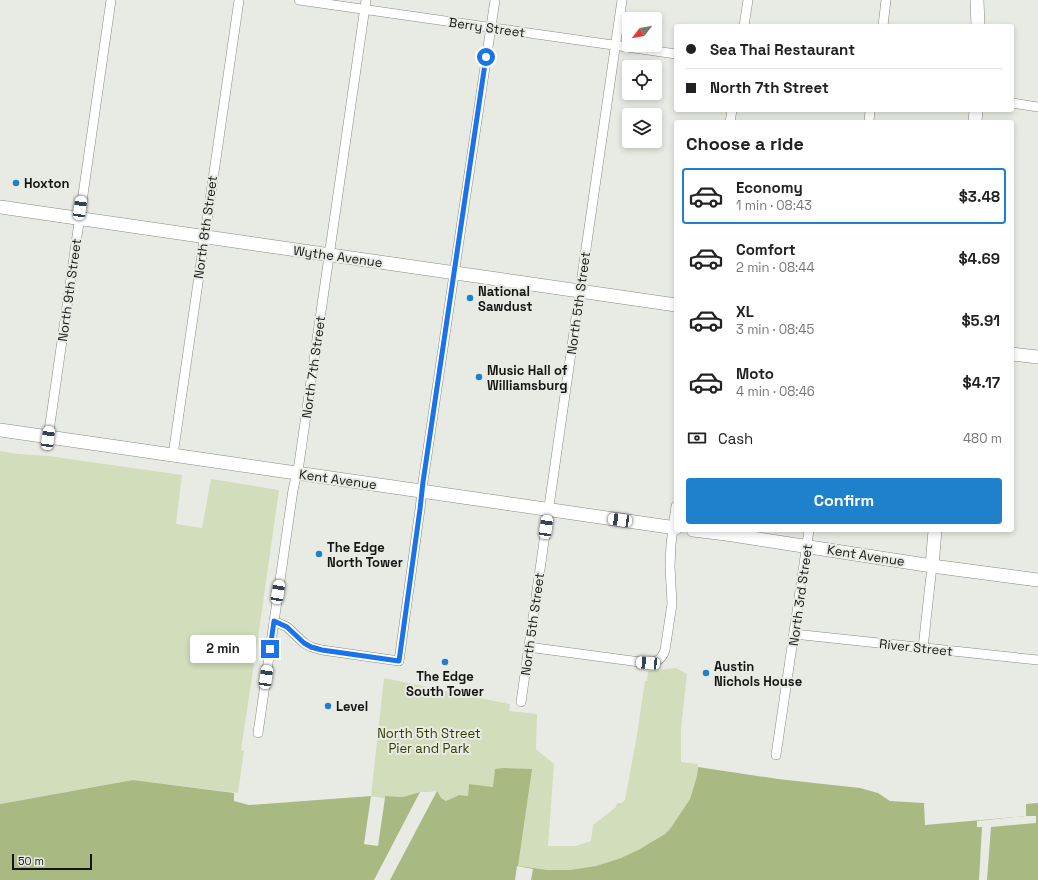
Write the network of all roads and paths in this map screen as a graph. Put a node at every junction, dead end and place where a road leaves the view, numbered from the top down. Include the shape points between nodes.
1 (111, 0) edge
2 (239, 0) edge
3 (298, 0) edge
4 (366, 0) edge
5 (495, 0) edge
6 (622, 0) edge
7 (748, 0) edge
8 (886, 0) edge
9 (977, 0) edge
10 (365, 10) junction
11 (744, 24) edge
12 (883, 24) edge
13 (978, 24) edge
14 (491, 28) junction
15 (616, 46) junction
16 (674, 54) edge
17 (1014, 103) edge
18 (1038, 107) edge
19 (0, 207) edge
20 (79, 218) junction
21 (204, 237) junction
22 (330, 255) junction
23 (455, 273) junction
24 (579, 291) junction
25 (674, 305) edge
26 (1014, 354) edge
27 (1038, 357) edge
28 (0, 430) edge
29 (48, 438) junction
30 (173, 455) junction
31 (296, 474) junction
32 (422, 491) junction
33 (549, 510) junction
34 (674, 528) edge
35 (710, 532) edge
36 (809, 532) edge
37 (935, 532) edge
38 (807, 546) junction
39 (932, 566) junction
40 (1038, 580) edge
41 (274, 621) junction
42 (794, 634) junction
43 (528, 647) junction
44 (923, 648) junction
45 (1038, 660) edge
46 (521, 702) dead end
47 (258, 733) dead end
48 (776, 755) dead end

1 - 20 street, North 9th Street
2 - 21 street, North 8th Street
3 - 10 street, Berry Street
4 - 10 street, North 7th Street
5 - 14 street
6 - 15 street, North 5th Street
7 - 11 street
8 - 12 street
9 - 13 main road
10 - 14 street, Berry Street
10 - 22 street, North 7th Street
14 - 15 street, Berry Street
14 - 23 street
15 - 16 street, Berry Street
15 - 24 street, North 5th Street
17 - 18 street
19 - 20 main road, Wythe Avenue
20 - 21 main road, Wythe Avenue
20 - 29 street, North 9th Street
21 - 22 main road, Wythe Avenue
21 - 30 street, North 8th Street
22 - 23 main road, Wythe Avenue
22 - 31 street, North 7th Street
23 - 24 main road, Wythe Avenue
23 - 32 street
24 - 25 main road, Wythe Avenue
24 - 33 street, North 5th Street
26 - 27 main road
28 - 29 main road, Kent Avenue
29 - 30 main road, Kent Avenue
30 - 31 main road, Kent Avenue
31 - 32 main road, Kent Avenue
31 - 41 street, North 7th Street
32 - 33 main road, Kent Avenue
32 - 41 street via 399,661 311,647 287,627
33 - 34 main road, Kent Avenue
33 - 43 street, North 5th Street
34 - 43 street via 670,544 672,604 665,652 660,659 652,663 640,662
35 - 38 main road, Kent Avenue
36 - 38 street, North 3rd Street
37 - 39 main road
38 - 39 main road, Kent Avenue
38 - 42 street, North 3rd Street
39 - 40 main road, Kent Avenue
39 - 44 street
41 - 47 street, North 7th Street
42 - 44 street, River Street
42 - 48 street, North 3rd Street
43 - 46 street, North 5th Street
44 - 45 street, River Street

